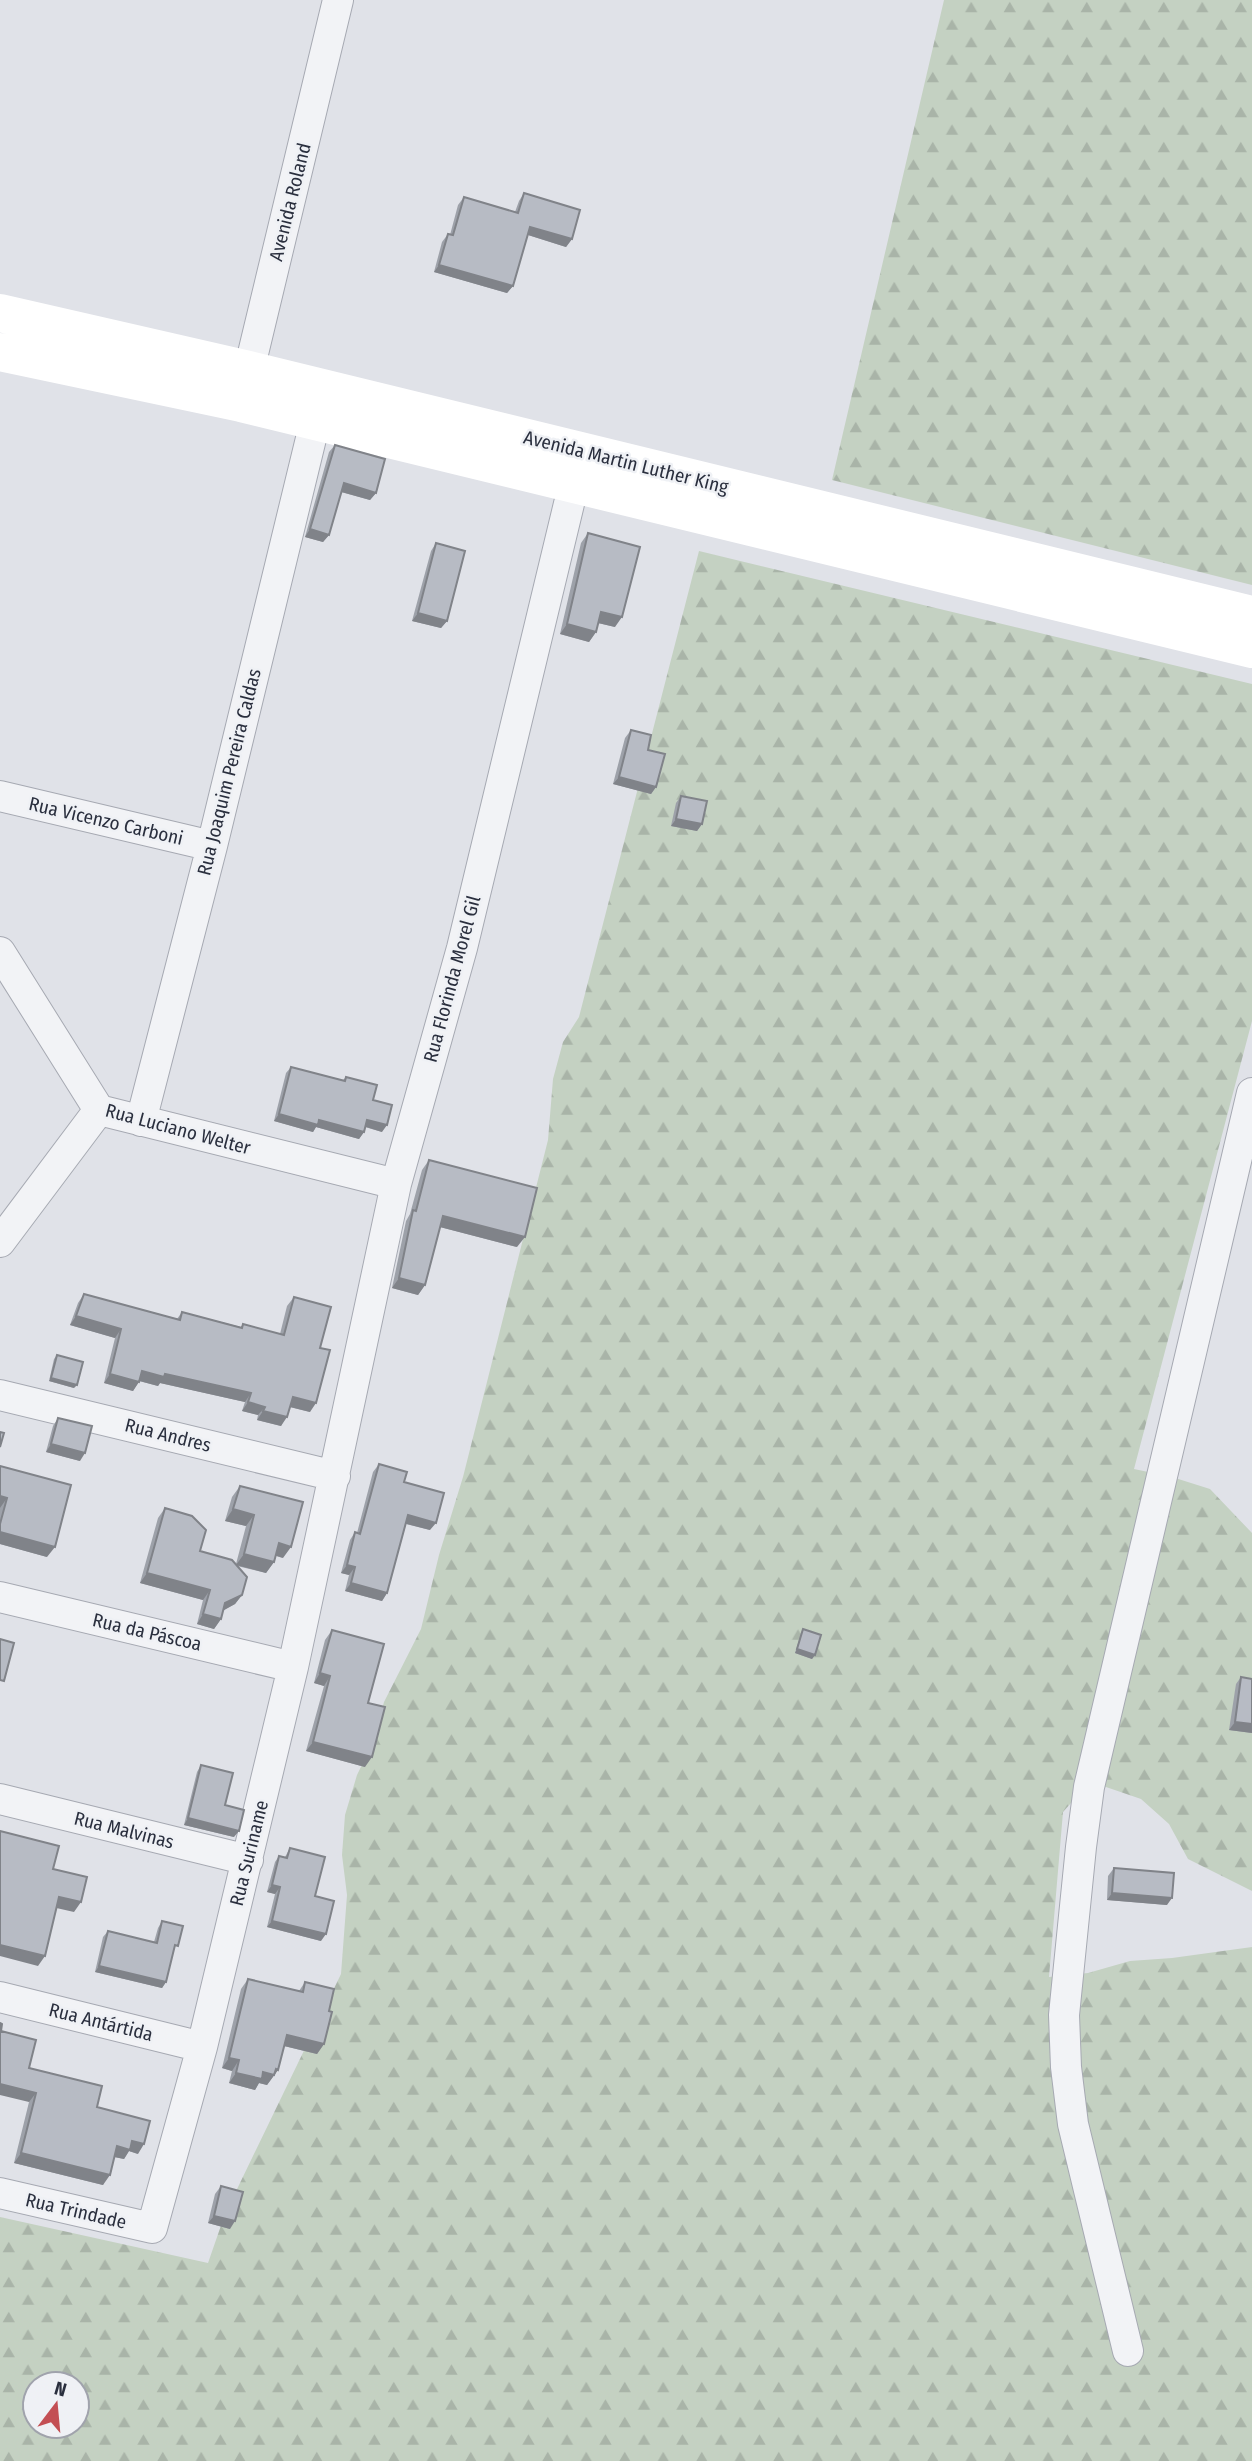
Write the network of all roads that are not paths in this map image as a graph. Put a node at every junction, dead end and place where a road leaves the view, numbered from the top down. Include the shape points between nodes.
1 (338, 0) edge
2 (0, 313) edge
3 (0, 352) edge
4 (245, 386) junction
5 (315, 422) junction
6 (574, 483) junction
7 (1252, 615) edge
8 (1252, 649) edge
9 (0, 796) edge
10 (212, 846) junction
11 (0, 952) edge
12 (1252, 1093) edge
13 (99, 1110) junction
14 (141, 1121) junction
15 (396, 1184) junction
16 (0, 1242) edge
17 (0, 1395) edge
18 (335, 1476) junction
19 (0, 1597) edge
20 (293, 1667) junction
21 (0, 1799) edge
22 (248, 1860) junction
23 (0, 1997) edge
24 (202, 2047) junction
25 (0, 2193) edge
26 (152, 2228) joint
27 (1129, 2350) dead end

1 - 4 street, Avenida Roland
2 - 4 main road, Avenida Martin Luther King
3 - 4 main road, Avenida Martin Luther King
4 - 5 main road, Avenida Martin Luther King
4 - 7 main road, Avenida Martin Luther King
5 - 6 main road, Avenida Martin Luther King
5 - 10 street, Rua Joaquim Pereira Caldas
6 - 8 main road, Avenida Martin Luther King
6 - 15 street, Rua Florinda Morel Gil via 462,948
9 - 10 street, Rua Vicenzo Carboni
10 - 14 street, Rua Joaquim Pereira Caldas
11 - 13 street, Rua Luciano Welter
12 - 27 street via 1089,1787 1064,2015 1073,2124
13 - 14 street, Rua Luciano Welter
13 - 16 street
14 - 15 street, Rua Luciano Welter
15 - 18 street, Rua Florinda Morel Gil
17 - 18 street, Rua Andres
18 - 20 street, Rua Suriname
19 - 20 street, Rua da Páscoa
20 - 22 street, Rua Suriname
21 - 22 street, Rua Malvinas
22 - 24 street, Rua Suriname
23 - 24 street, Rua Antártida
24 - 26 street, Rua Suriname
25 - 26 street, Rua Trindade

